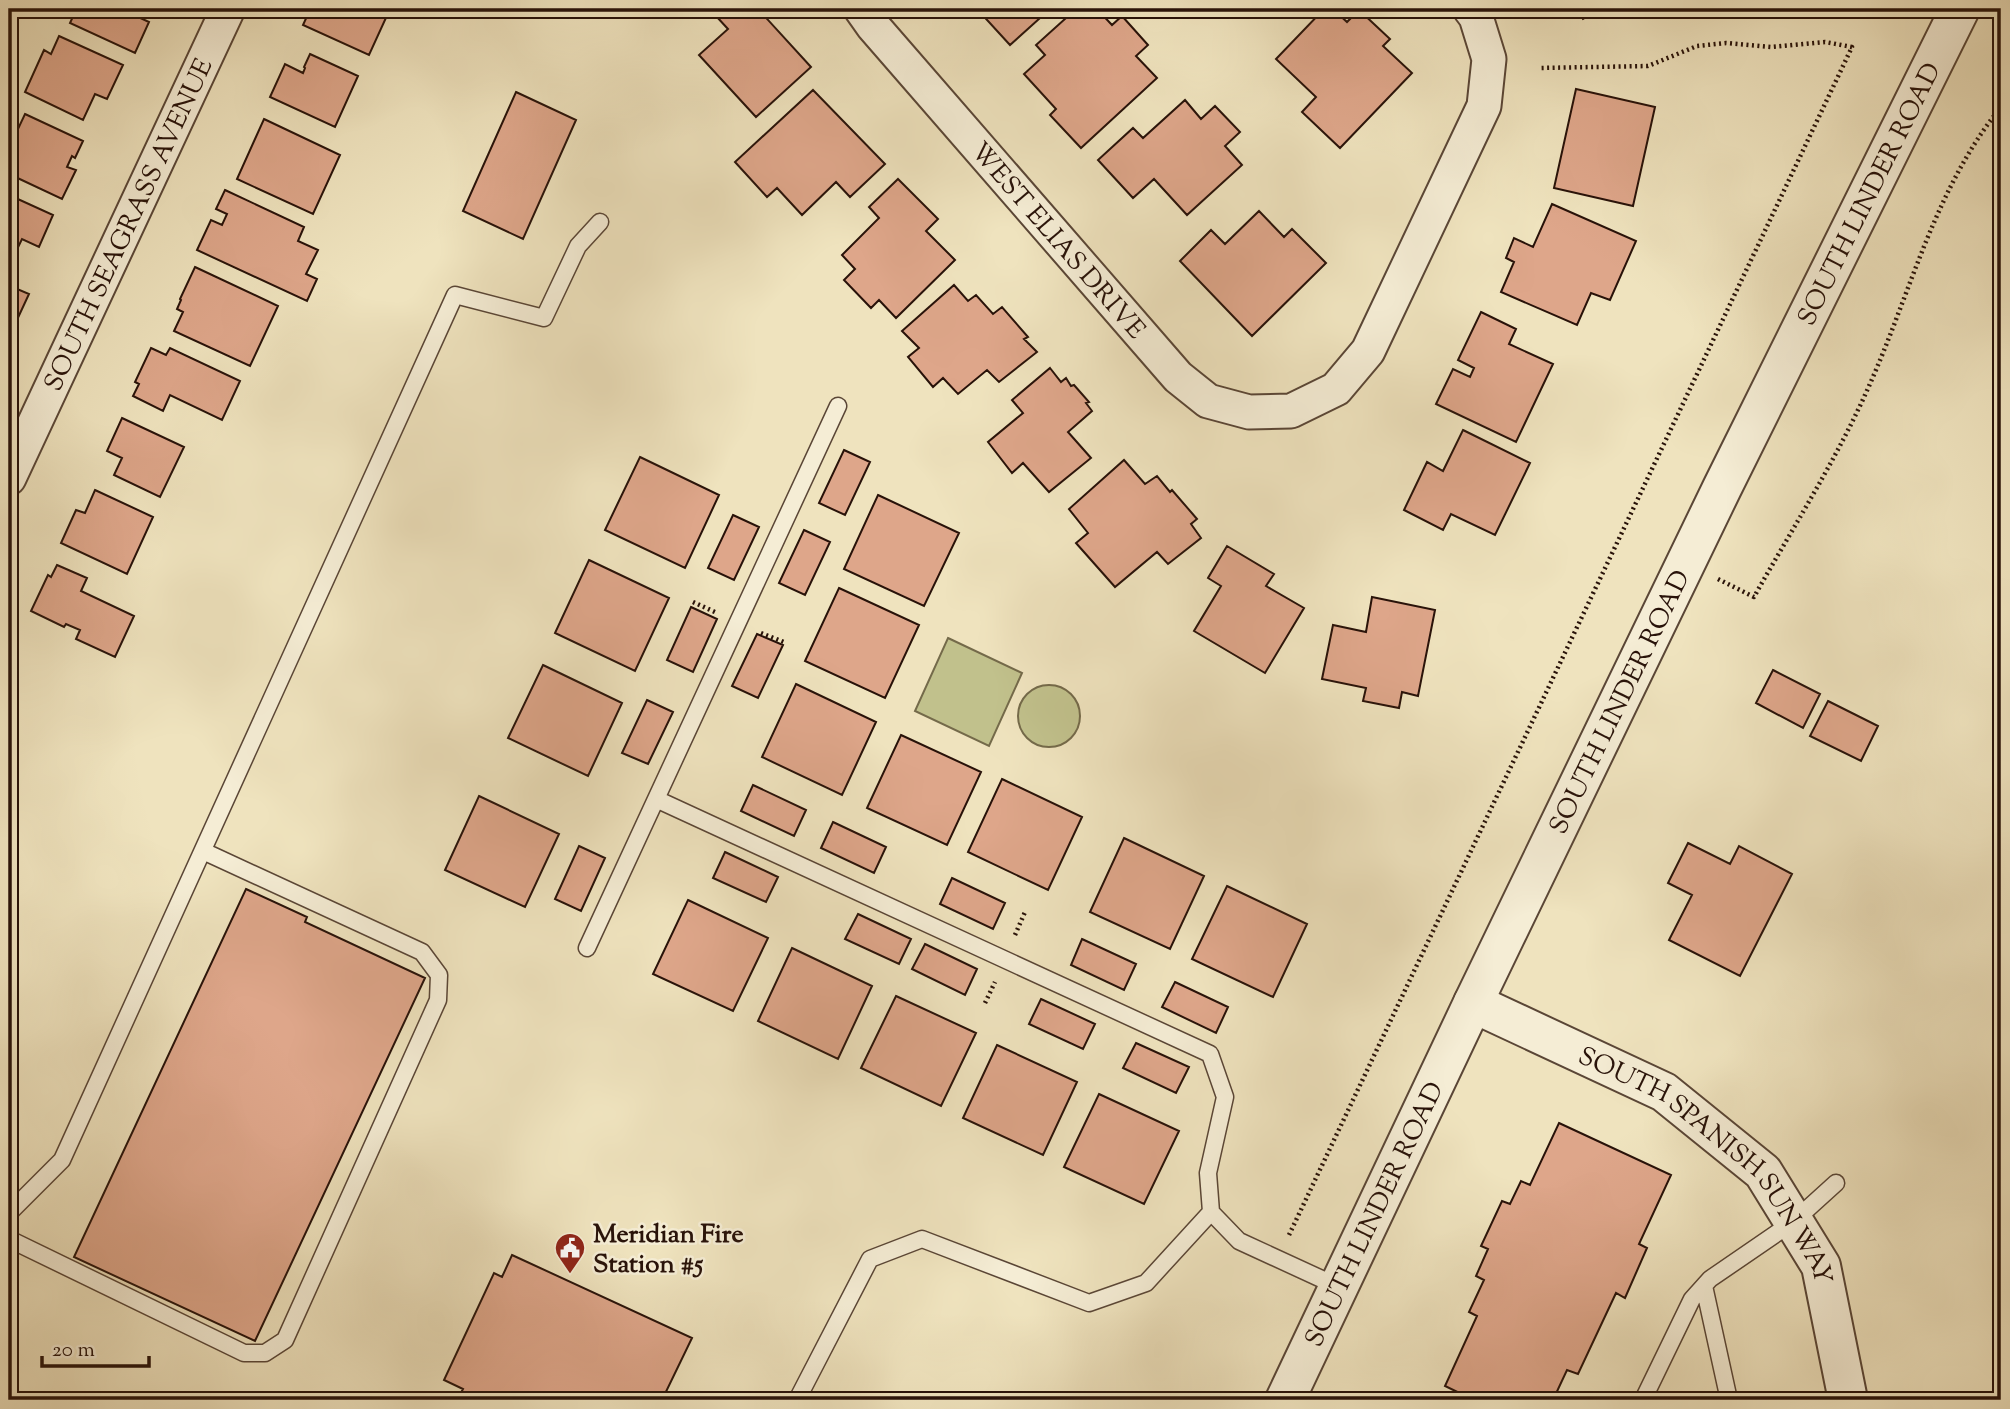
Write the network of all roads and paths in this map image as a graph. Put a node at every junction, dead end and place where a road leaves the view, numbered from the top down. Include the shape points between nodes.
1 (229, 9) edge
2 (861, 9) edge
3 (1470, 9) edge
4 (1960, 9) edge
5 (1539, 68) dead end
6 (2001, 107) edge
7 (600, 222) dead end
8 (838, 406) dead end
9 (9, 478) edge
10 (1754, 597) dead end
11 (656, 799) junction
12 (203, 851) junction
13 (587, 948) dead end
14 (1473, 1003) junction
15 (1836, 1183) dead end
16 (1211, 1212) junction
17 (9, 1213) edge
18 (1793, 1222) junction
19 (1288, 1238) dead end
20 (9, 1239) edge
21 (1704, 1286) junction
22 (1339, 1287) junction
23 (797, 1400) edge
24 (1285, 1400) edge
25 (1643, 1400) edge
26 (1730, 1400) edge
27 (1848, 1400) edge

1 - 9 street, SOUTH SEAGRASS AVENUE
2 - 3 street, WEST ELIAS DRIVE via 1178,377 1208,401 1249,412 1291,411 1336,389 1368,351 1484,106 1489,59
4 - 14 street, SOUTH LINDER ROAD
5 - 19 path via 1648,66 1697,46 1726,43 1771,47 1825,42 1852,47
6 - 10 path via 1960,167 1929,232 1869,386
7 - 12 lane via 578,246 544,318 455,295
8 - 11 lane
11 - 13 lane
11 - 16 lane via 1210,1054 1225,1097 1208,1173
12 - 17 lane via 62,1160
12 - 20 lane via 422,952 439,975 438,1000 285,1340 265,1353 244,1353
14 - 18 street, SOUTH SPANISH SUN WAY via 1664,1092 1763,1172
14 - 22 street, SOUTH LINDER ROAD
15 - 18 lane
16 - 22 lane via 1240,1241
16 - 23 lane via 1146,1283 1089,1303 922,1239 870,1259
18 - 21 lane
18 - 27 street, SOUTH SPANISH SUN WAY via 1821,1266
21 - 25 lane via 1689,1303
21 - 26 lane
22 - 24 street, SOUTH LINDER ROAD

